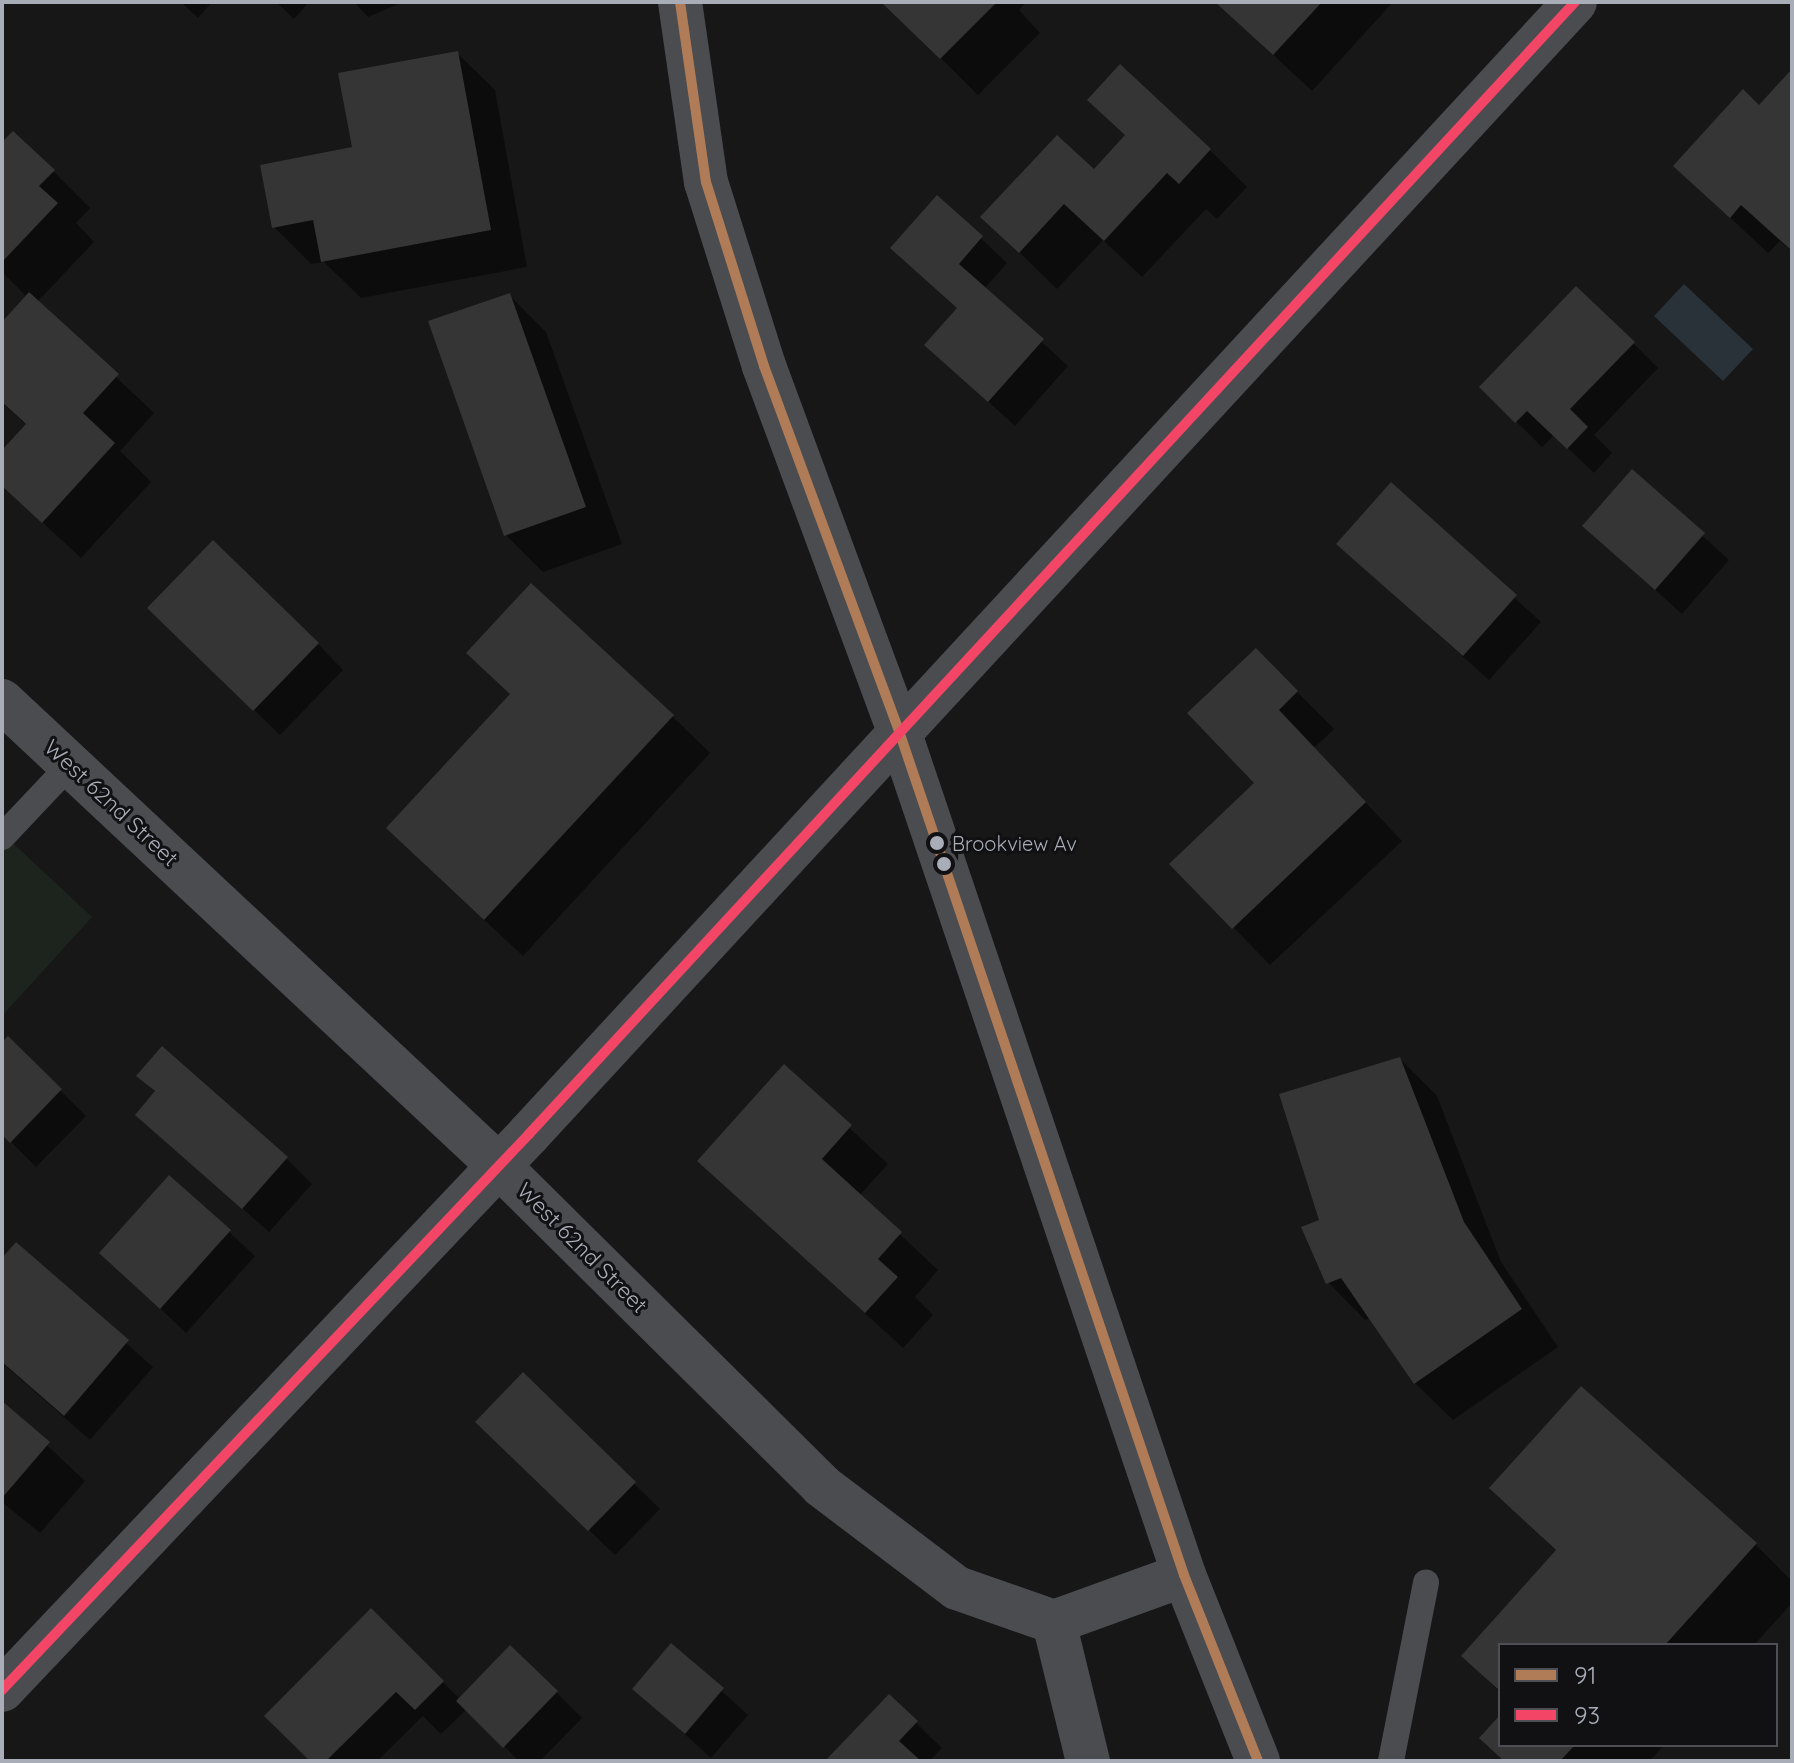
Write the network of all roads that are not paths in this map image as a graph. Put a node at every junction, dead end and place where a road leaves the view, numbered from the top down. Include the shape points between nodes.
1 (680, 2) edge
2 (1575, 2) edge
3 (2, 701) edge
4 (899, 731) junction
5 (70, 765) junction
6 (2, 837) edge
7 (499, 1166) junction
8 (1184, 1575) junction
9 (1426, 1582) dead end
10 (1054, 1622) junction
11 (2, 1690) edge
12 (1088, 1761) edge
13 (1258, 1761) edge
14 (1391, 1761) edge

1 - 4 street via 706,182 764,366
2 - 4 street
3 - 5 street, West 62nd Street
4 - 7 street
4 - 8 street
5 - 6 lane
5 - 7 street, West 62nd Street
7 - 10 street, West 62nd Street via 822,1486 957,1588
7 - 11 street
8 - 10 street
8 - 13 street
9 - 14 lane
10 - 12 street

